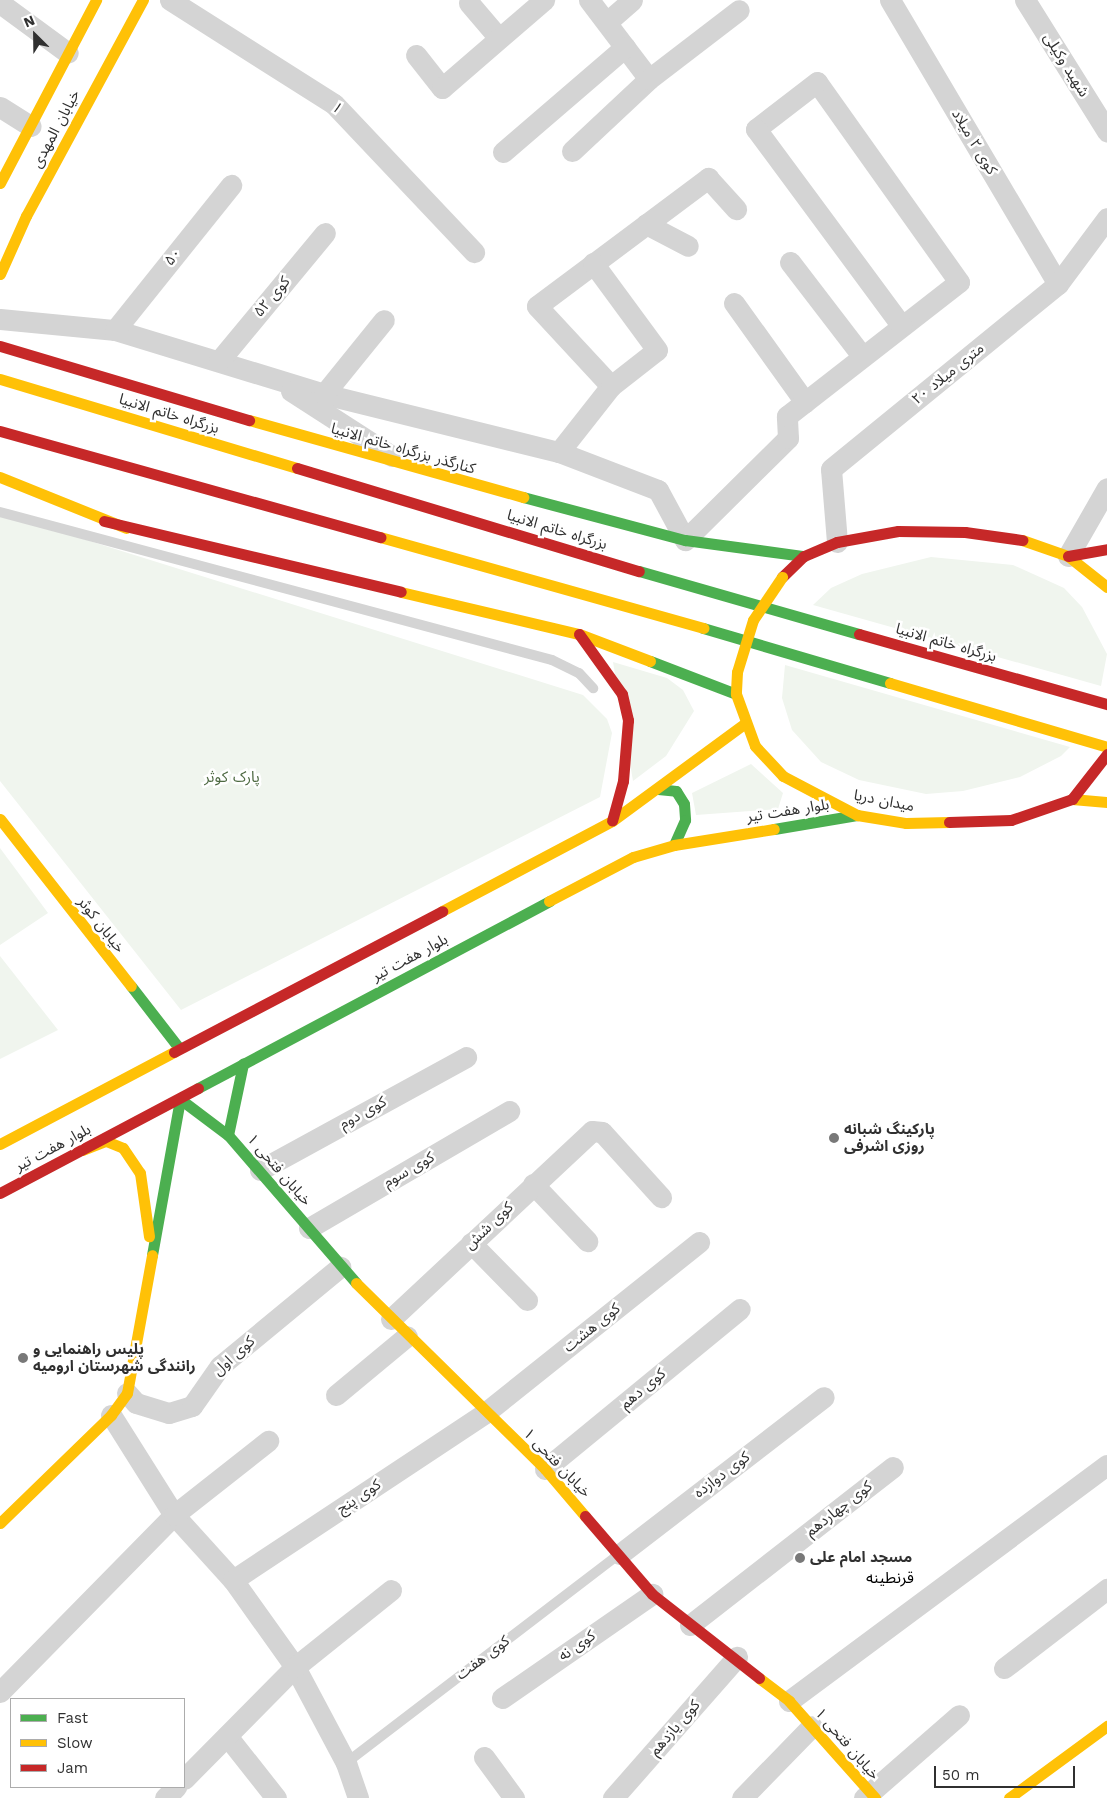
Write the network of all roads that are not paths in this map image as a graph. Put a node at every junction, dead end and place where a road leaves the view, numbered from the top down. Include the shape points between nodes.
1 (96, 0) edge
2 (143, 0) edge
3 (170, 0) edge
4 (544, 0) edge
5 (589, 0) edge
6 (632, 0) edge
7 (890, 0) edge
8 (1025, 0) edge
9 (0, 3) edge
10 (469, 3) dead end
11 (739, 10) dead end
12 (607, 22) junction
13 (498, 37) junction
14 (626, 47) junction
15 (68, 53) junction
16 (416, 55) dead end
17 (649, 79) junction
18 (0, 107) edge
19 (34, 128) junction
20 (1107, 131) edge
21 (503, 152) dead end
22 (572, 152) dead end
23 (0, 183) edge
24 (231, 185) dead end
25 (736, 209) dead end
26 (1107, 218) edge
27 (646, 224) junction
28 (325, 233) dead end
29 (688, 246) dead end
30 (474, 252) dead end
31 (790, 262) dead end
32 (593, 264) junction
33 (0, 274) edge
34 (1058, 284) junction
35 (734, 304) dead end
36 (0, 319) edge
37 (384, 320) dead end
38 (900, 325) junction
39 (115, 330) junction
40 (0, 346) edge
41 (862, 356) junction
42 (219, 361) junction
43 (270, 377) junction
44 (0, 379) edge
45 (611, 386) junction
46 (324, 394) junction
47 (805, 402) junction
48 (0, 431) edge
49 (559, 452) junction
50 (409, 467) junction
51 (0, 477) edge
52 (1107, 488) edge
53 (0, 489) edge
54 (0, 512) edge
55 (126, 528) junction
56 (685, 540) junction
57 (838, 542) junction
58 (1107, 549) edge
59 (804, 556) junction
60 (1068, 556) junction
61 (1107, 587) edge
62 (579, 634) junction
63 (594, 688) dead end
64 (736, 694) junction
65 (1107, 704) edge
66 (744, 724) junction
67 (1107, 747) edge
68 (1107, 754) edge
69 (658, 789) junction
70 (1089, 801) edge
71 (1107, 814) edge
72 (857, 815) junction
73 (0, 819) edge
74 (612, 821) junction
75 (674, 844) junction
76 (179, 1048) junction
77 (466, 1056) dead end
78 (243, 1064) junction
79 (180, 1099) junction
80 (509, 1111) dead end
81 (228, 1136) junction
82 (0, 1144) edge
83 (78, 1152) junction
84 (260, 1170) junction
85 (532, 1184) junction
86 (0, 1193) edge
87 (661, 1197) dead end
88 (309, 1228) junction
89 (587, 1241) dead end
90 (699, 1242) dead end
91 (471, 1243) junction
92 (152, 1259) junction
93 (340, 1267) junction
94 (527, 1300) dead end
95 (740, 1309) dead end
96 (391, 1319) junction
97 (407, 1336) junction
98 (127, 1393) junction
99 (336, 1395) dead end
100 (824, 1397) dead end
101 (485, 1413) junction
102 (111, 1414) junction
103 (268, 1442) dead end
104 (894, 1467) dead end
105 (545, 1469) junction
106 (1104, 1474) edge
107 (174, 1515) junction
108 (0, 1523) edge
109 (620, 1554) junction
110 (233, 1580) junction
111 (1107, 1589) edge
112 (391, 1590) dead end
113 (652, 1594) junction
114 (690, 1625) junction
115 (737, 1657) junction
116 (294, 1667) junction
117 (1004, 1668) dead end
118 (0, 1692) edge
119 (502, 1698) dead end
120 (790, 1701) junction
121 (959, 1715) dead end
122 (812, 1726) junction
123 (1107, 1726) edge
124 (227, 1736) junction
125 (484, 1757) dead end
126 (346, 1762) junction
127 (185, 1778) edge
128 (175, 1788) edge
129 (505, 1795) edge
130 (870, 1796) edge
131 (165, 1798) edge
132 (276, 1798) edge
133 (358, 1798) edge
134 (612, 1798) edge
135 (742, 1798) edge
136 (1009, 1798) edge

1 - 15 main road, خیابان المهدی
2 - 33 main road, خیابان المهدی via 60,142
3 - 30 street, ۱ via 334,104
4 - 13 street
5 - 12 street
6 - 12 street
7 - 34 street, کوی ۲ میلاد
8 - 20 street, شهید وکیلی
9 - 15 street
10 - 13 street
11 - 17 street
12 - 14 street
13 - 16 street via 442,88
14 - 17 street
14 - 21 street
15 - 19 main road, خیابان المهدی
17 - 22 street
18 - 19 street
19 - 23 main road, خیابان المهدی
24 - 39 street, ۵۰
25 - 27 street via 708,178
26 - 34 street, ۲۰ متری میلاد
27 - 29 street
27 - 32 street
28 - 42 street, کوی ۵۲
31 - 41 street
32 - 45 street via 657,350
32 - 45 street via 537,306
34 - 57 street, ۲۰ متری میلاد via 831,469
35 - 47 street
36 - 39 street
37 - 46 street
38 - 38 street via 959,282 817,82 756,129
38 - 41 street
39 - 42 street
40 - 50 main road, کنارگذر بزرگراه خاتم الانبیا
41 - 47 street
42 - 43 street
43 - 46 street
43 - 50 street
44 - 65 main road, بزرگراه خاتم الانبیا via 740,601
45 - 49 street
46 - 49 street
47 - 56 street via 787,416 788,438
48 - 67 main road via 709,630
49 - 56 street via 658,490
50 - 56 main road, کنارگذر بزرگراه خاتم الانبیا
51 - 55 main road
52 - 60 street
53 - 55 main road
54 - 63 lane via 552,660 579,673
55 - 62 main road
56 - 59 main road, کنارگذر بزرگراه خاتم الانبیا
57 - 59 main road
57 - 60 main road via 898,531 965,532 1026,540
58 - 60 main road
59 - 64 main road, میدان دریا, bridge via 782,577 753,620 737,672
60 - 61 main road
62 - 64 main road
62 - 74 main road via 618,687 628,720 623,781
64 - 66 main road, میدان دریا
66 - 69 main road, بلوار هفت تیر
66 - 72 main road, میدان دریا via 755,746 782,776
68 - 70 main road
69 - 74 main road, بلوار هفت تیر
69 - 75 main road via 676,791 684,804 685,820
70 - 71 street
70 - 72 main road, میدان دریا via 1011,820 906,823
72 - 75 main road, بلوار هفت تیر
73 - 76 main road, خیابان کوثر
74 - 76 main road, بلوار هفت تیر
75 - 78 main road, بلوار هفت تیر via 633,857
76 - 82 main road, بلوار هفت تیر
77 - 84 street, کوی دوم
78 - 79 main road, بلوار هفت تیر
78 - 81 main road
79 - 81 main road, خیابان فتحی ۱
79 - 83 main road, بلوار هفت تیر
79 - 92 main road
80 - 88 street, کوی سوم
81 - 84 main road, خیابان فتحی ۱
83 - 86 main road, بلوار هفت تیر
83 - 92 main road via 106,1141 123,1148 140,1173
84 - 88 main road, خیابان فتحی ۱
85 - 87 street, کوی شش via 588,1134 602,1132
85 - 89 street
85 - 91 street, کوی شش
88 - 93 main road, خیابان فتحی ۱
90 - 101 street, کوی هشت
91 - 94 street
91 - 96 street, کوی شش
92 - 98 main road
93 - 96 main road, خیابان فتحی ۱
93 - 98 street, کوی اول via 220,1366 192,1406 169,1413 136,1403
95 - 105 street, کوی دهم
96 - 97 main road, خیابان فتحی ۱
97 - 99 street
97 - 101 main road, خیابان فتحی ۱
98 - 102 main road
100 - 109 street, کوی دوازده
101 - 105 main road, خیابان فتحی ۱
101 - 110 street, کوی پنج
102 - 107 street
102 - 108 main road
103 - 107 street
104 - 114 street, کوی چهاردهم
105 - 109 main road, خیابان فتحی ۱
106 - 120 street
107 - 110 street
107 - 118 street
109 - 113 main road, خیابان فتحی ۱
109 - 126 lane, کوی هفت
110 - 116 street
111 - 117 street
112 - 116 street
113 - 114 main road, خیابان فتحی ۱
113 - 119 street, کوی نه
114 - 115 main road, خیابان فتحی ۱
115 - 120 main road, خیابان فتحی ۱
115 - 134 street, کوی یازدهم
116 - 124 street
116 - 126 street
120 - 122 main road, خیابان فتحی ۱
121 - 130 street
122 - 130 main road, خیابان فتحی ۱
122 - 135 street
123 - 136 main road
124 - 127 street
124 - 132 street
125 - 129 street
126 - 133 street
128 - 131 street

